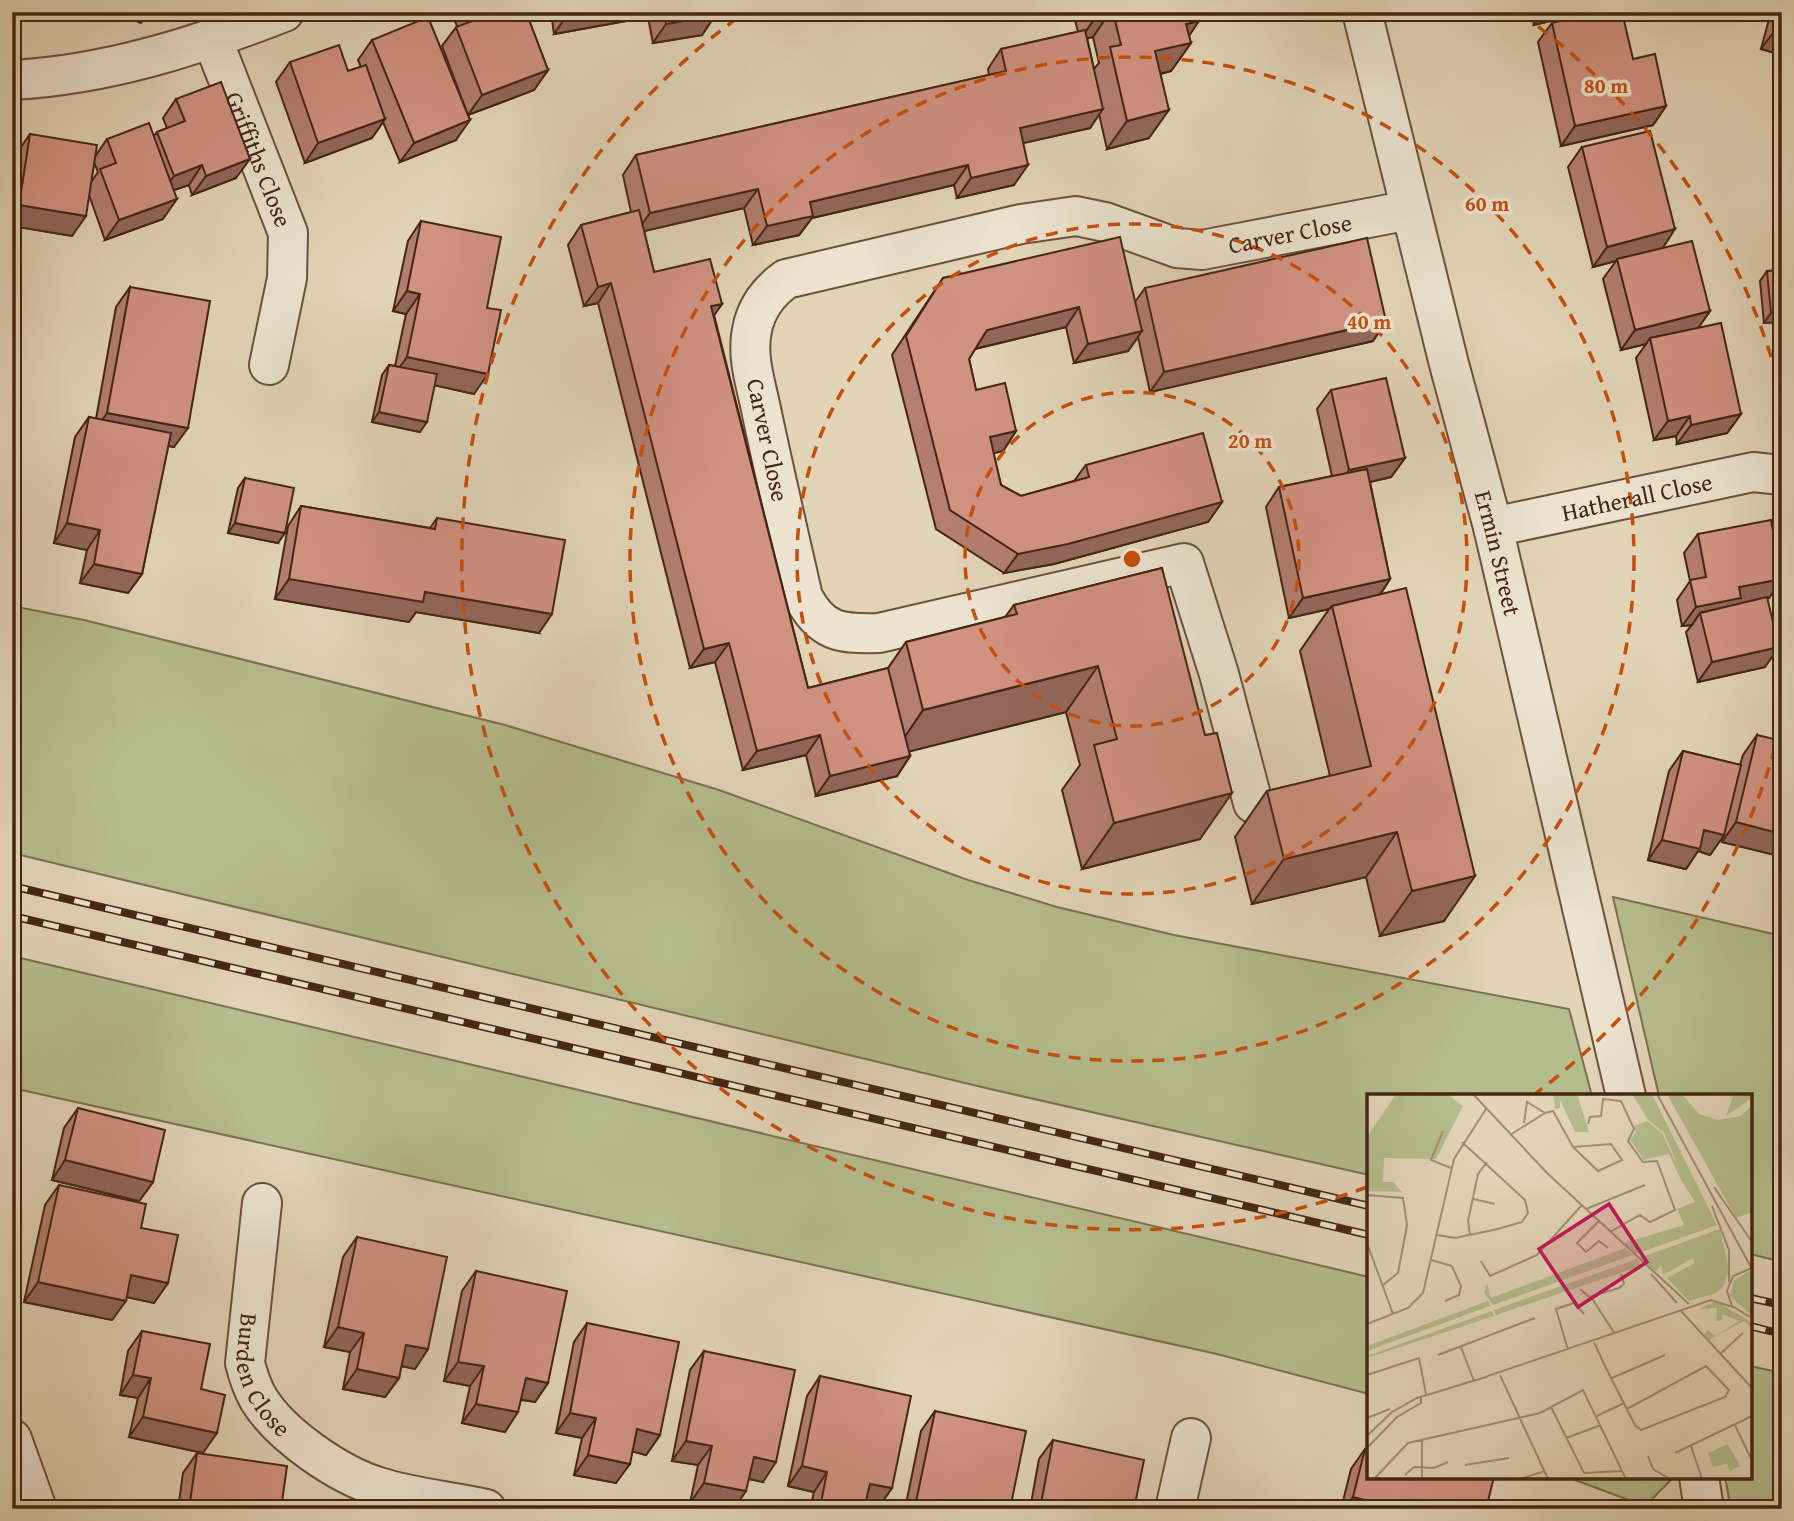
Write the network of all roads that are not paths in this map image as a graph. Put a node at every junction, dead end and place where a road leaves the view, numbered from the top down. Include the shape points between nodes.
1 (284, 12) edge
2 (1362, 12) edge
3 (212, 38) junction
4 (12, 80) edge
5 (1410, 210) junction
6 (269, 365) dead end
7 (1782, 475) edge
8 (1493, 527) junction
9 (1253, 803) dead end
10 (1626, 1094) edge
11 (262, 1203) dead end
12 (1191, 1438) dead end
13 (12, 1439) edge
14 (1699, 1479) edge
15 (379, 1498) edge
16 (37, 1509) edge
17 (486, 1509) edge
18 (1175, 1509) edge
19 (1704, 1509) edge

1 - 3 street
2 - 5 street, Ermin Street
3 - 4 street via 116,67
3 - 6 street, Griffiths Close via 288,233 287,278
5 - 8 street, Ermin Street
5 - 9 street, Carver Close via 1202,250 1177,248 1076,216 1021,223 786,279 762,302 752,329 749,353 771,457 803,597 813,615 831,629 848,634 879,634 1184,563
7 - 8 street, Hatherall Close via 1754,472
8 - 10 street, Ermin Street
11 - 15 street, Burden Close via 245,1363 251,1384 272,1418
12 - 18 street
13 - 16 street
14 - 19 street
15 - 17 street, Burden Close

